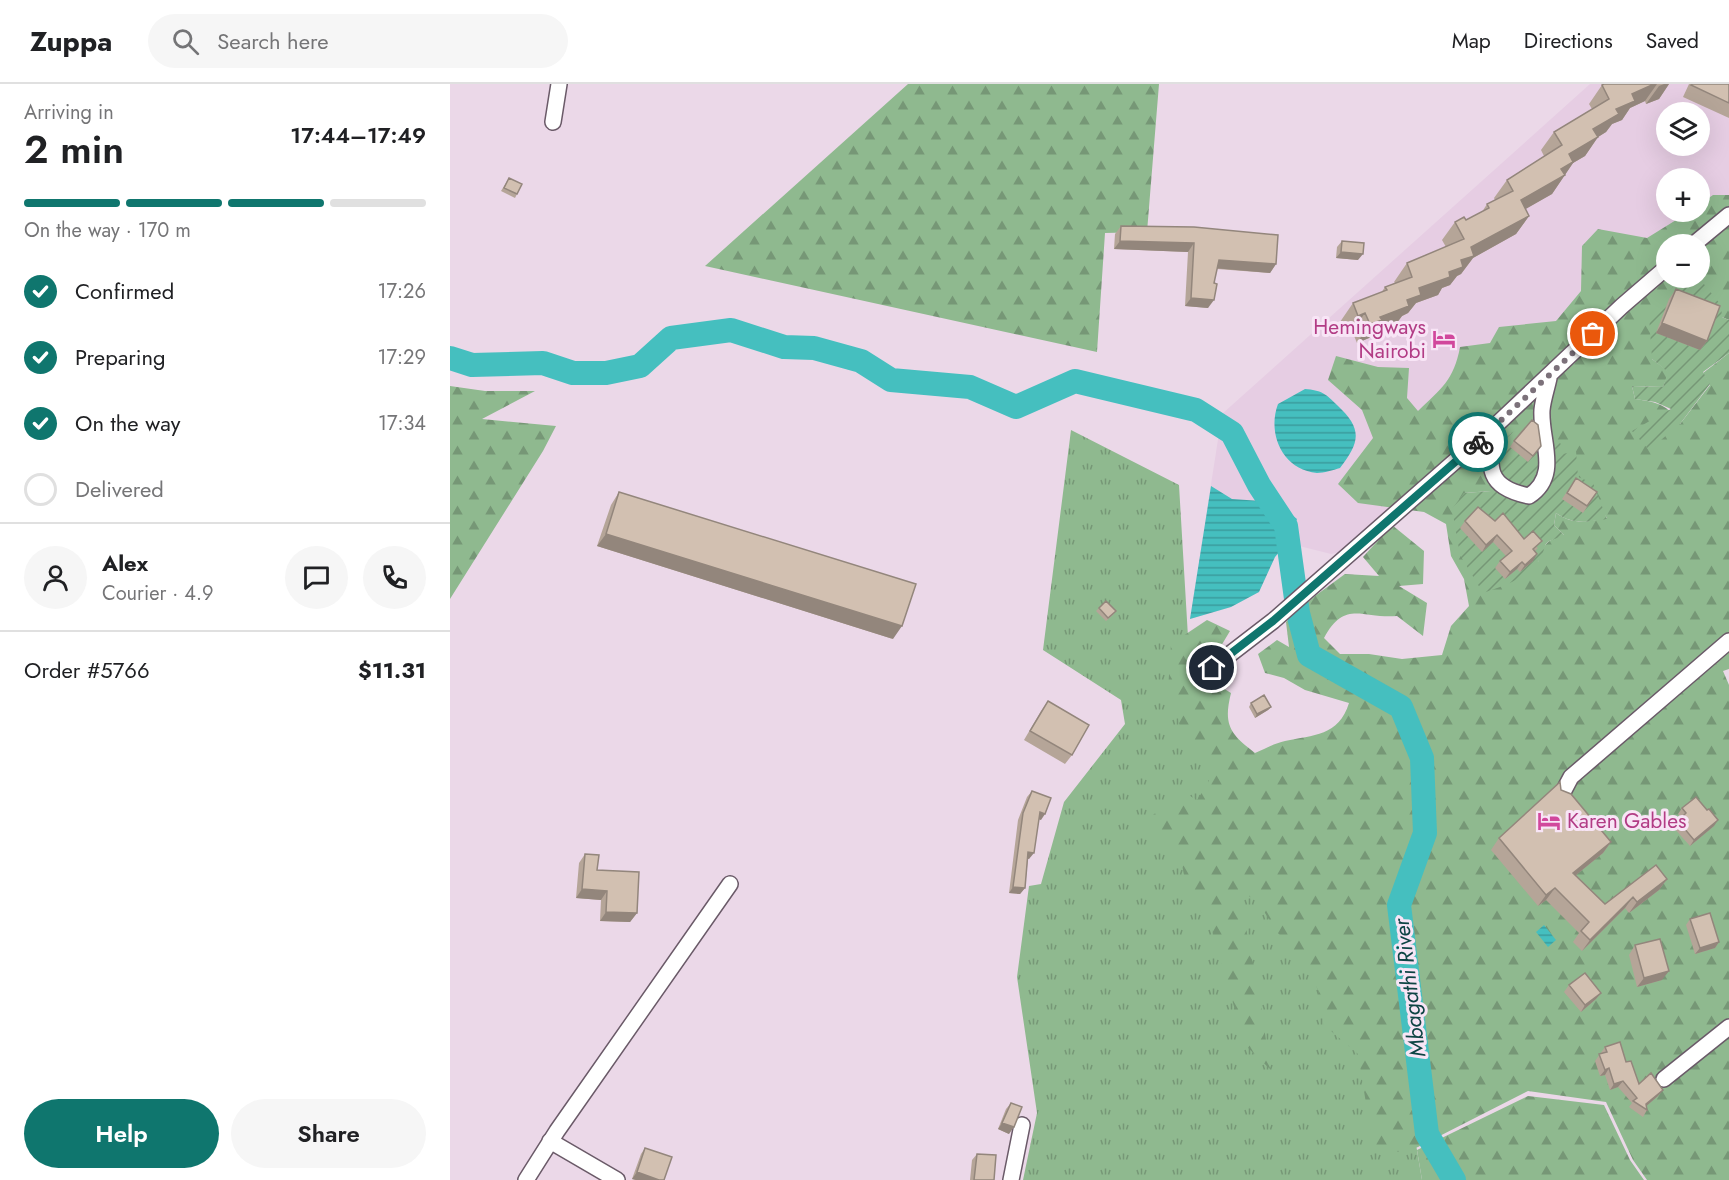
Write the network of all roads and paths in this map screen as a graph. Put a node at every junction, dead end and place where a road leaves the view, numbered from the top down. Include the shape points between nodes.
1 (559, 84) edge
2 (553, 122) dead end
3 (1729, 215) edge
4 (1706, 234) edge
5 (1656, 277) edge
6 (1549, 377) junction
7 (1494, 427) junction
8 (1729, 640) edge
9 (1212, 668) dead end
10 (1562, 796) edge
11 (730, 884) dead end
12 (1729, 1027) edge
13 (1664, 1079) dead end
14 (1022, 1125) dead end
15 (550, 1141) junction
16 (526, 1180) edge
17 (617, 1180) edge
18 (1011, 1180) edge

1 - 2 street
3 - 4 street
5 - 6 street
6 - 7 street
6 - 7 street via 1542,411 1546,477 1538,490 1529,495 1508,492 1495,480 1490,463
7 - 9 street via 1273,621
8 - 10 street via 1571,777
11 - 15 street
12 - 13 street
14 - 18 street
15 - 16 street
15 - 17 street

